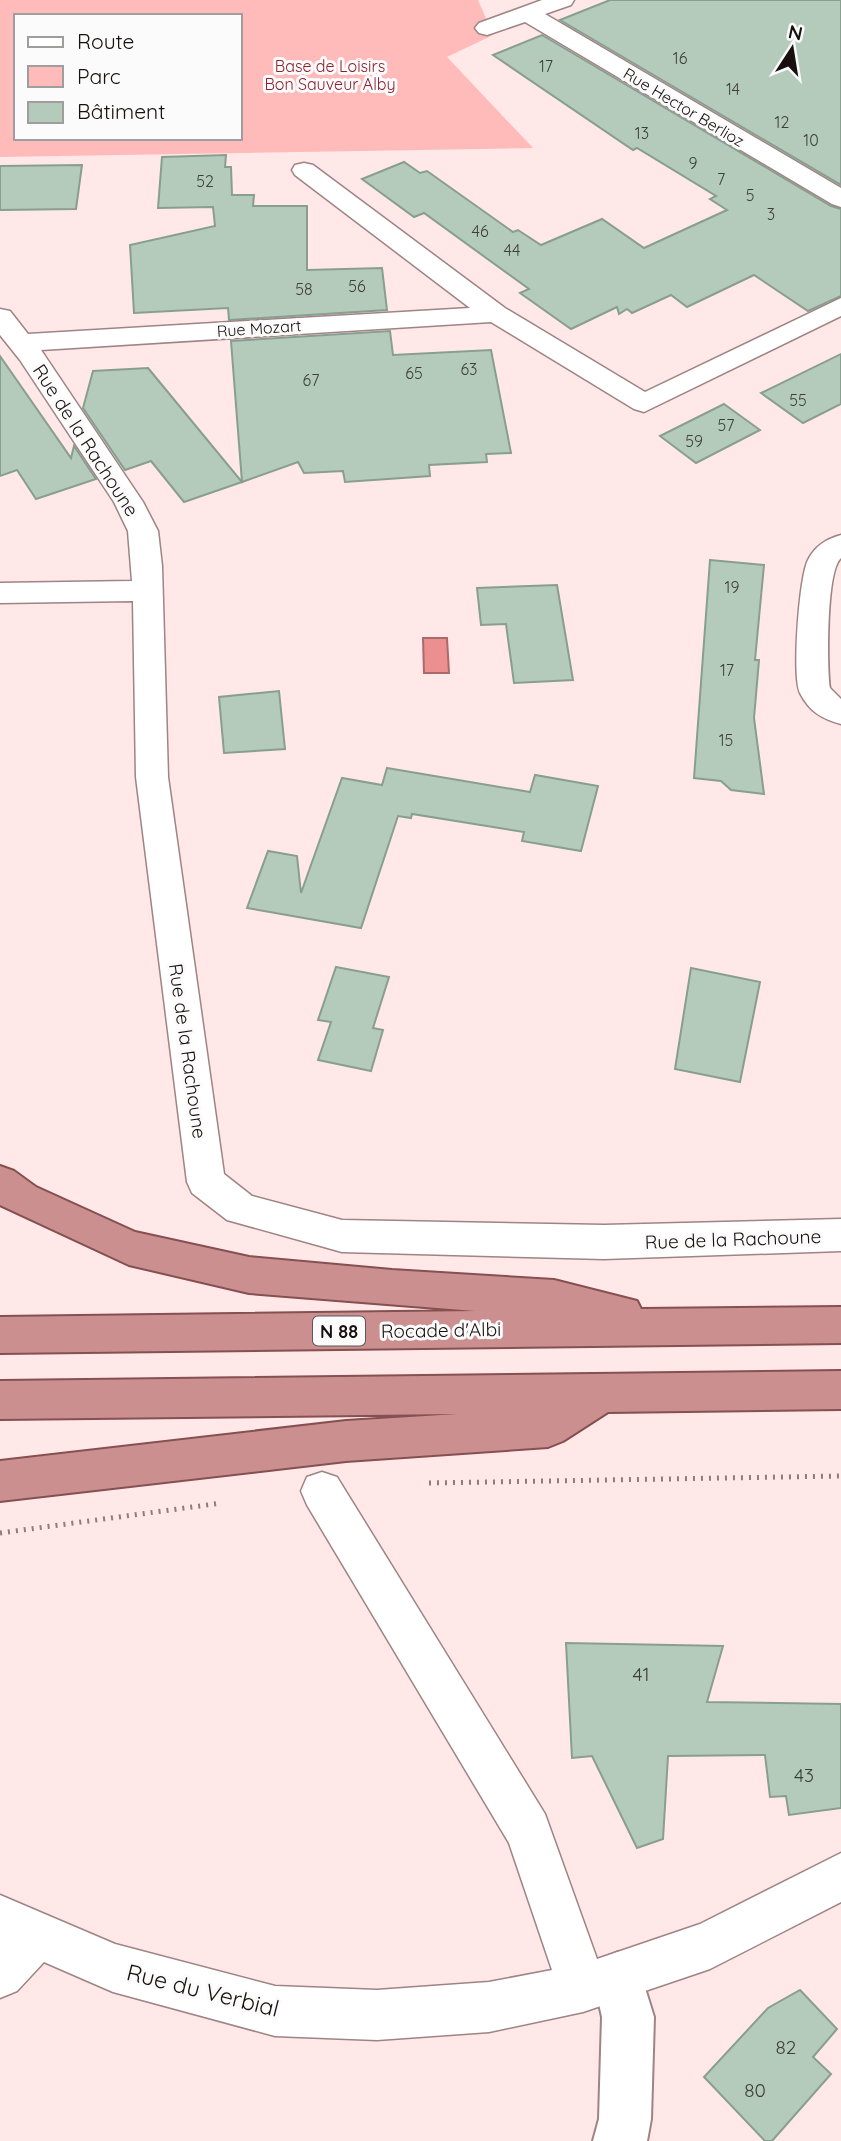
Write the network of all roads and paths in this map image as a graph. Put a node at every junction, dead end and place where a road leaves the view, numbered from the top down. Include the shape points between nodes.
1 (563, 0) edge
2 (528, 14) junction
3 (487, 28) dead end
4 (304, 170) dead end
5 (841, 200) edge
6 (841, 306) edge
7 (496, 314) junction
8 (10, 330) edge
9 (841, 545) edge
10 (146, 591) junction
11 (0, 593) edge
12 (841, 713) edge
13 (0, 1183) edge
14 (841, 1235) edge
15 (841, 1325) edge
16 (678, 1327) junction
17 (0, 1335) edge
18 (841, 1390) edge
19 (602, 1392) junction
20 (0, 1400) edge
21 (841, 1476) edge
22 (0, 1481) edge
23 (416, 1483) dead end
24 (322, 1490) dead end
25 (227, 1503) dead end
26 (0, 1533) edge
27 (841, 1877) edge
28 (18, 1926) edge
29 (0, 1974) edge
30 (601, 1983) junction
31 (620, 2141) edge

1 - 2 street
2 - 3 street
2 - 5 street, Rue Hector Berlioz
4 - 7 street
6 - 7 street via 644,403
7 - 8 street, Rue Mozart
8 - 10 street, Rue de la Rachoune via 136,517 145,545
9 - 12 street via 828,552 818,570 813,669 818,696
10 - 11 street
10 - 14 street, Rue de la Rachoune via 152,777 206,1182 241,1209 342,1236 604,1242
13 - 16 highway via 22,1199 129,1248 249,1275 554,1298
15 - 16 highway, Rocade d'Albi / N 88
16 - 17 highway, Rocade d'Albi / N 88
18 - 19 highway
19 - 20 highway
19 - 22 highway via 548,1426 346,1441
21 - 23 path
24 - 30 street via 528,1831
25 - 26 path
27 - 30 street, Rue du Verbial via 710,1945
28 - 29 street
28 - 30 street, Rue du Verbial via 113,1968 275,2011 377,2015 477,2008
30 - 31 street via 628,2017 625,2119

